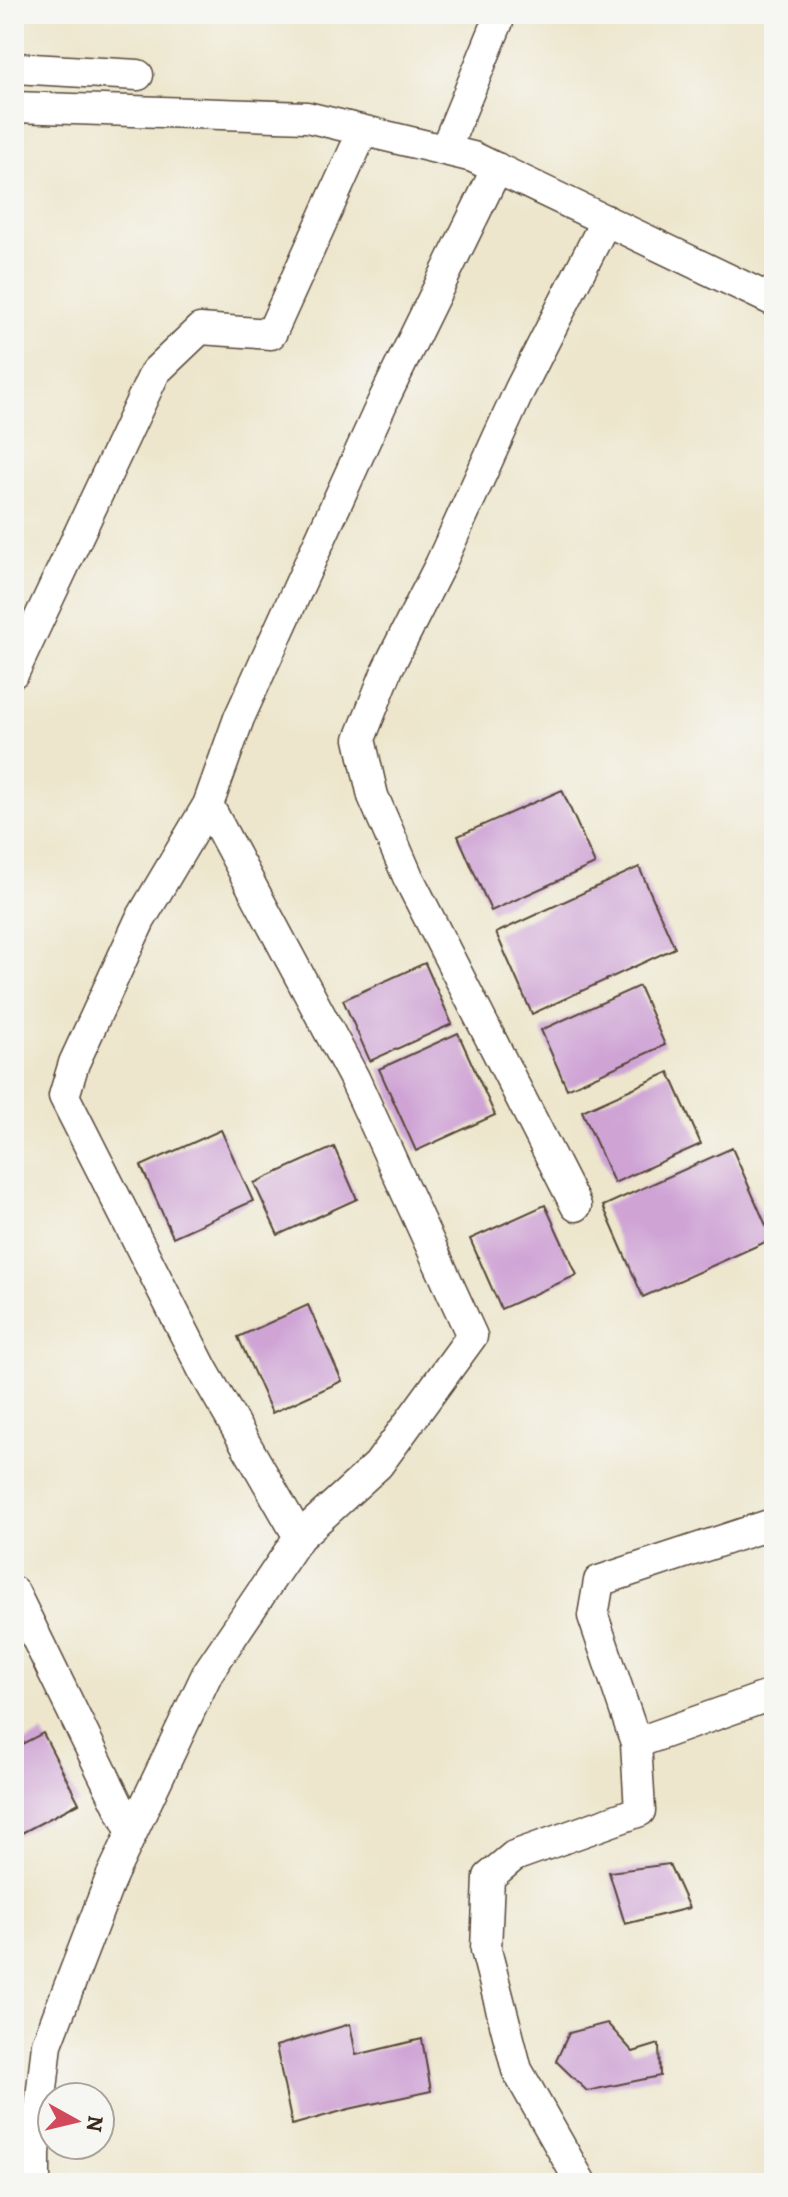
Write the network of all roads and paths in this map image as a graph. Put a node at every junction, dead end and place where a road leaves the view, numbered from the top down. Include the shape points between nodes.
1 (501, 14) edge
2 (14, 68) edge
3 (138, 75) dead end
4 (14, 107) edge
5 (363, 131) junction
6 (445, 150) junction
7 (497, 168) junction
8 (606, 220) junction
9 (774, 301) edge
10 (14, 672) edge
11 (208, 805) junction
12 (576, 1206) dead end
13 (772, 1524) dead end
14 (299, 1537) junction
15 (14, 1592) edge
16 (774, 1694) edge
17 (636, 1743) junction
18 (132, 1833) junction
19 (35, 2183) edge
20 (581, 2183) edge

1 - 6 street
2 - 3 street
4 - 5 street via 307,117
5 - 6 street
5 - 10 street via 271,334 200,329 155,372
6 - 7 street
7 - 8 street
7 - 11 street via 245,703
8 - 9 street
8 - 12 street via 520,389 388,668 360,739 373,796 408,877
11 - 14 street via 140,920 64,1096 203,1370
11 - 14 street via 354,1078 472,1336 378,1465
13 - 17 street via 599,1581 593,1616
14 - 18 street via 208,1672
15 - 18 street
16 - 17 street
17 - 20 street via 640,1811 514,1856 489,1877 486,1950 517,2070
18 - 19 street via 47,2044

